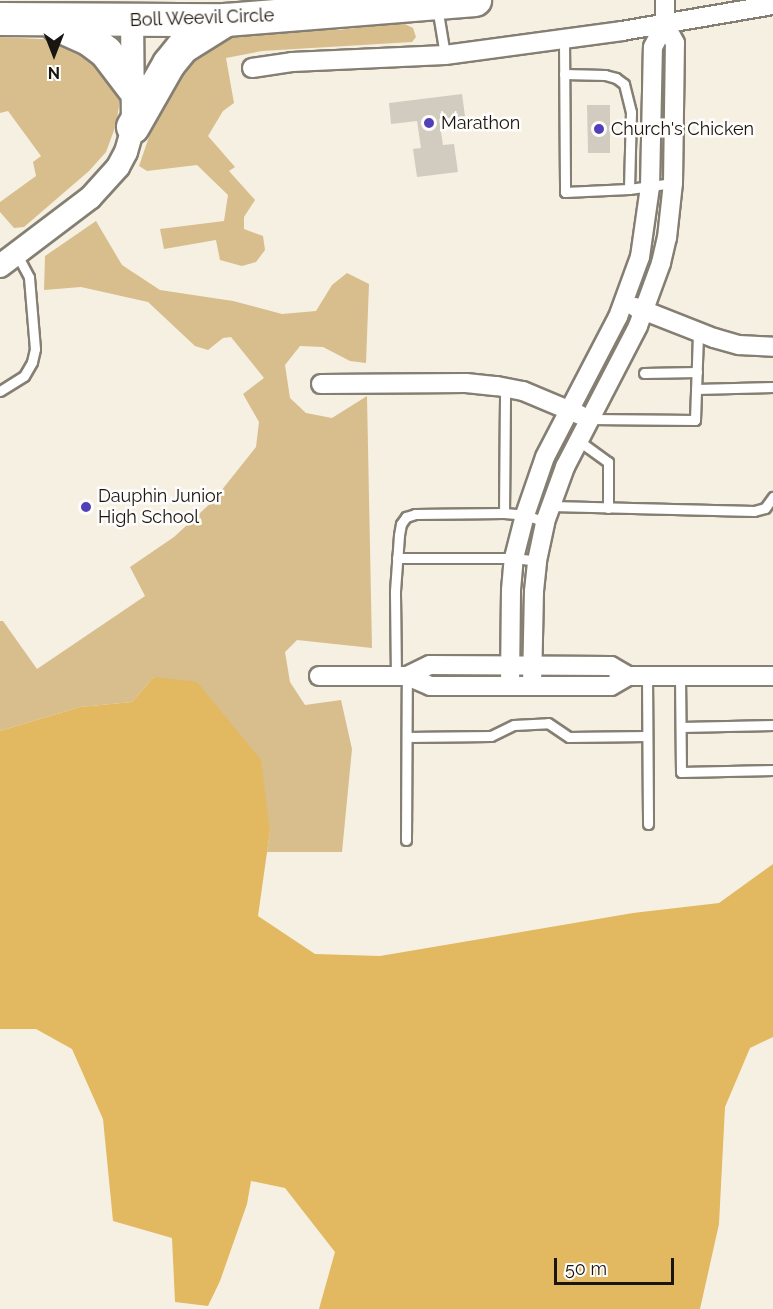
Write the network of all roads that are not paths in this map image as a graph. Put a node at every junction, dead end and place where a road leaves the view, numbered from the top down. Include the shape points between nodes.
1 (475, 0) edge
2 (664, 0) edge
3 (437, 2) edge
4 (773, 5) edge
5 (133, 11) edge
6 (0, 20) edge
7 (226, 20) junction
8 (48, 21) junction
9 (665, 24) junction
10 (564, 40) junction
11 (445, 55) junction
12 (252, 68) dead end
13 (564, 74) junction
14 (134, 89) junction
15 (133, 127) junction
16 (673, 183) junction
17 (650, 188) junction
18 (629, 189) junction
19 (8, 260) edge
20 (624, 302) junction
21 (645, 311) junction
22 (698, 333) junction
23 (773, 346) edge
24 (697, 372) junction
25 (644, 373) dead end
26 (321, 384) dead end
27 (773, 387) edge
28 (505, 388) junction
29 (696, 388) junction
30 (0, 392) edge
31 (570, 410) junction
32 (590, 419) junction
33 (579, 441) junction
34 (773, 497) edge
35 (608, 508) junction
36 (504, 513) junction
37 (548, 514) junction
38 (525, 515) junction
39 (397, 558) junction
40 (514, 558) junction
41 (537, 561) junction
42 (510, 666) junction
43 (532, 666) junction
44 (319, 676) dead end
45 (402, 676) junction
46 (628, 676) junction
47 (647, 676) junction
48 (680, 676) junction
49 (773, 676) edge
50 (510, 686) junction
51 (532, 686) junction
52 (773, 726) edge
53 (681, 727) junction
54 (647, 736) junction
55 (407, 737) junction
56 (773, 771) edge
57 (648, 824) dead end
58 (406, 840) dead end

1 - 3 highway, Boll Weevil Circle
2 - 9 street
3 - 7 highway, Boll Weevil Circle
3 - 11 lane
4 - 9 street
5 - 7 highway, Boll Weevil Circle
5 - 8 highway, Boll Weevil Circle
5 - 14 street
6 - 8 highway, Boll Weevil Circle
7 - 15 highway via 183,47
8 - 14 highway via 90,40 106,52
9 - 10 street
9 - 16 street via 675,43
9 - 17 street via 652,47
10 - 11 street
10 - 13 lane
11 - 12 street via 292,62
13 - 18 lane via 605,75 624,84 631,112
13 - 18 lane via 565,192
14 - 15 street
15 - 19 street via 126,152 106,181 72,213
16 - 17 lane
16 - 21 street via 662,263
17 - 18 lane
17 - 20 street via 640,257
19 - 30 lane via 29,277 35,349 24,375
20 - 21 street
20 - 31 street
21 - 22 street
21 - 32 street
22 - 23 street via 739,345
22 - 24 lane
24 - 25 lane
24 - 29 lane
26 - 28 street via 466,383
27 - 29 lane
28 - 31 street
28 - 36 lane
29 - 32 lane via 695,420
31 - 32 street
31 - 38 street via 545,458
32 - 33 street
33 - 35 lane via 608,462
33 - 37 street
34 - 35 lane via 765,508 754,511
35 - 37 lane
36 - 38 lane
36 - 39 lane via 406,517 400,524
37 - 38 lane
37 - 41 street
38 - 40 street
39 - 40 lane
39 - 45 lane via 395,591
40 - 41 lane
40 - 42 street
41 - 43 street
42 - 43 street
42 - 45 street via 430,665
42 - 50 street
43 - 46 street via 610,666
43 - 51 street
44 - 45 street
45 - 50 street via 430,686
45 - 55 lane
46 - 47 street
46 - 51 street via 611,686
47 - 48 street
47 - 54 lane
48 - 49 street
48 - 53 lane
50 - 51 street
52 - 53 lane
53 - 56 lane via 681,772
54 - 55 lane via 569,737 548,723 514,724 491,736
54 - 57 lane
55 - 58 lane

